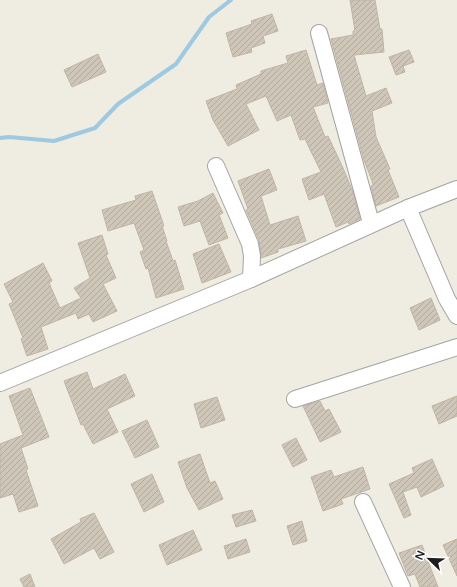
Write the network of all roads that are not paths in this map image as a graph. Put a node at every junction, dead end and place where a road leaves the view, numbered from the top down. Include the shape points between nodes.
1 (319, 33) dead end
2 (216, 166) dead end
3 (457, 189) edge
4 (408, 208) junction
5 (371, 223) junction
6 (251, 279) junction
7 (457, 316) edge
8 (457, 347) edge
9 (0, 383) edge
10 (295, 399) dead end
11 (363, 502) dead end
12 (402, 587) edge

1 - 5 street
2 - 6 street via 250,244
3 - 4 street
4 - 5 street
4 - 7 street via 447,299
5 - 6 street
6 - 9 street
8 - 10 street
11 - 12 street

